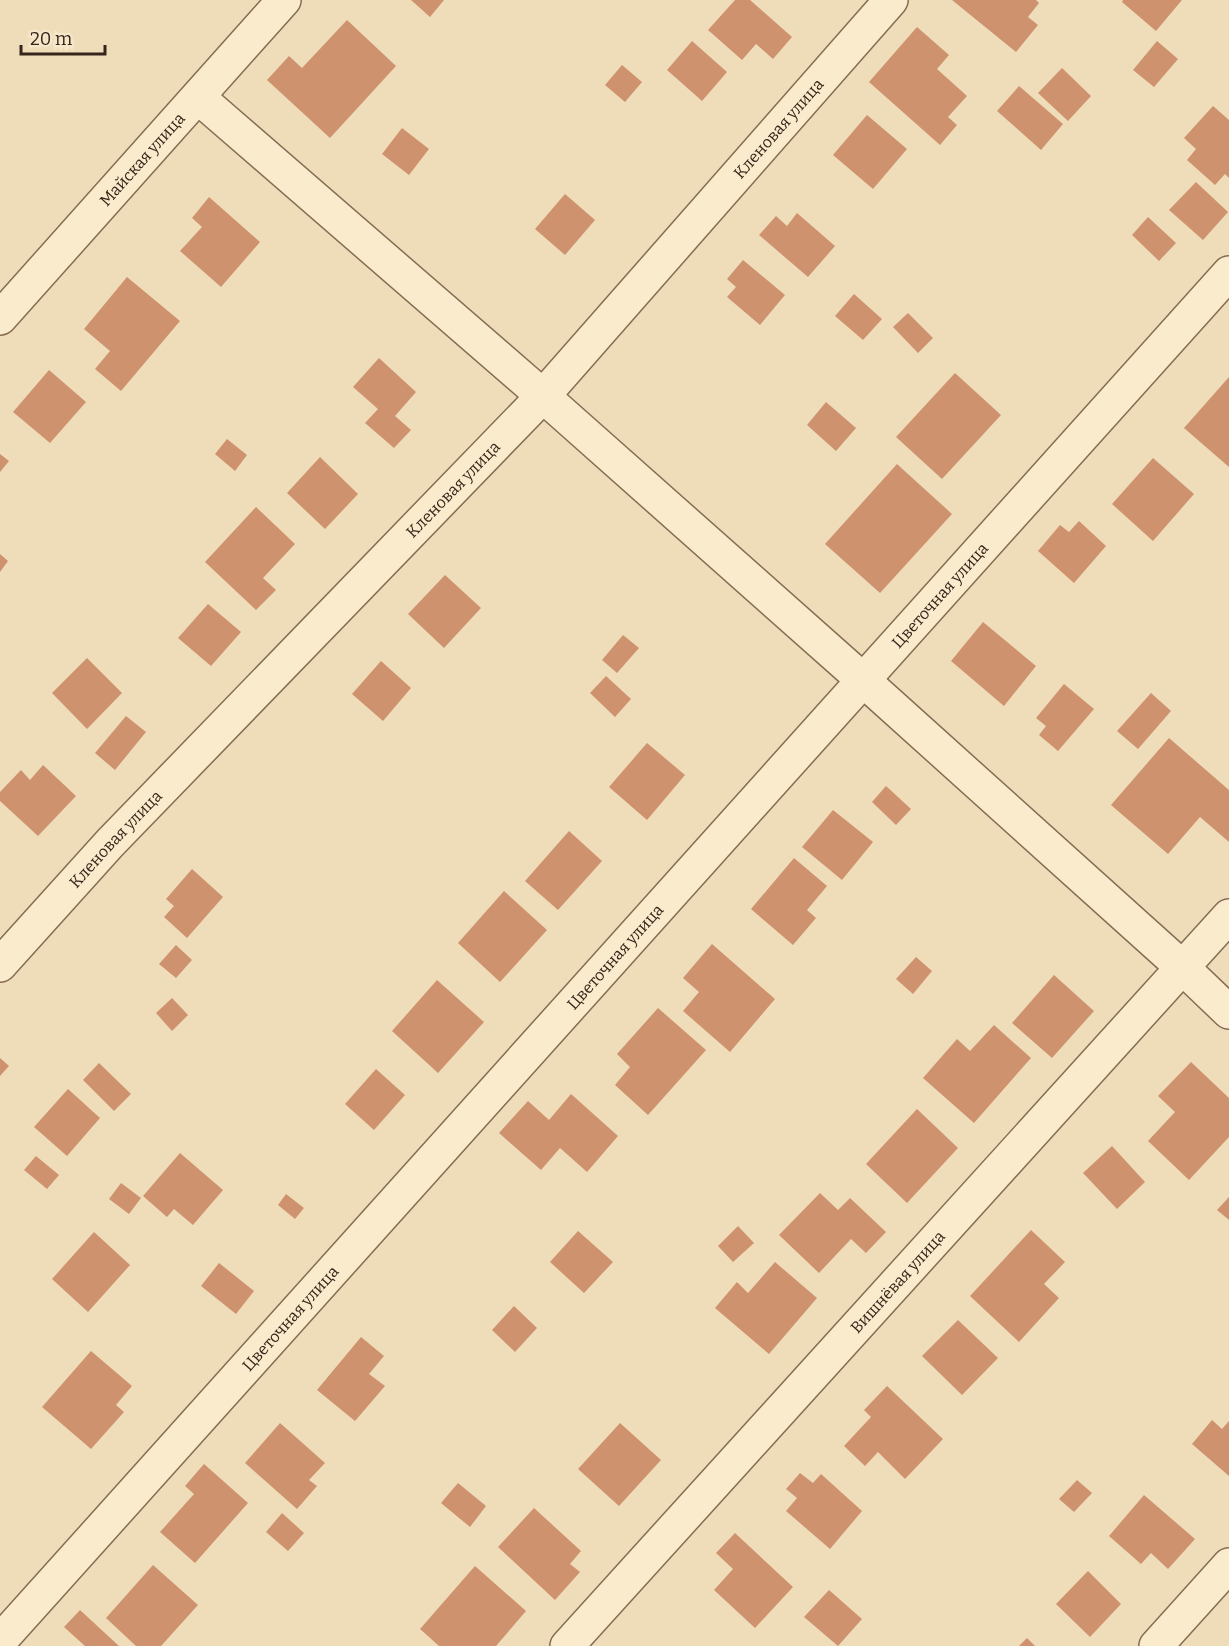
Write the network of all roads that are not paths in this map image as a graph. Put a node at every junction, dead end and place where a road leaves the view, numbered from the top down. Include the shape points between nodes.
1 (284, 0) edge
2 (891, 0) edge
3 (198, 97) junction
4 (1229, 273) edge
5 (0, 318) edge
6 (543, 396) junction
7 (863, 680) junction
8 (1229, 916) edge
9 (0, 965) edge
10 (1183, 968) junction
11 (1229, 1012) edge
12 (1229, 1565) edge
13 (0, 1641) edge
14 (567, 1646) edge
15 (1156, 1646) edge

1 - 3 street, Майская улица
2 - 6 street, Кленовая улица
3 - 5 street, Майская улица
3 - 6 street
4 - 7 street, Цветочная улица
6 - 7 street
6 - 9 street, Кленовая улица via 110,843
7 - 10 street
7 - 13 street, Цветочная улица
8 - 10 street, Вишнёвая улица
10 - 11 street
10 - 14 street, Вишнёвая улица
12 - 15 street

